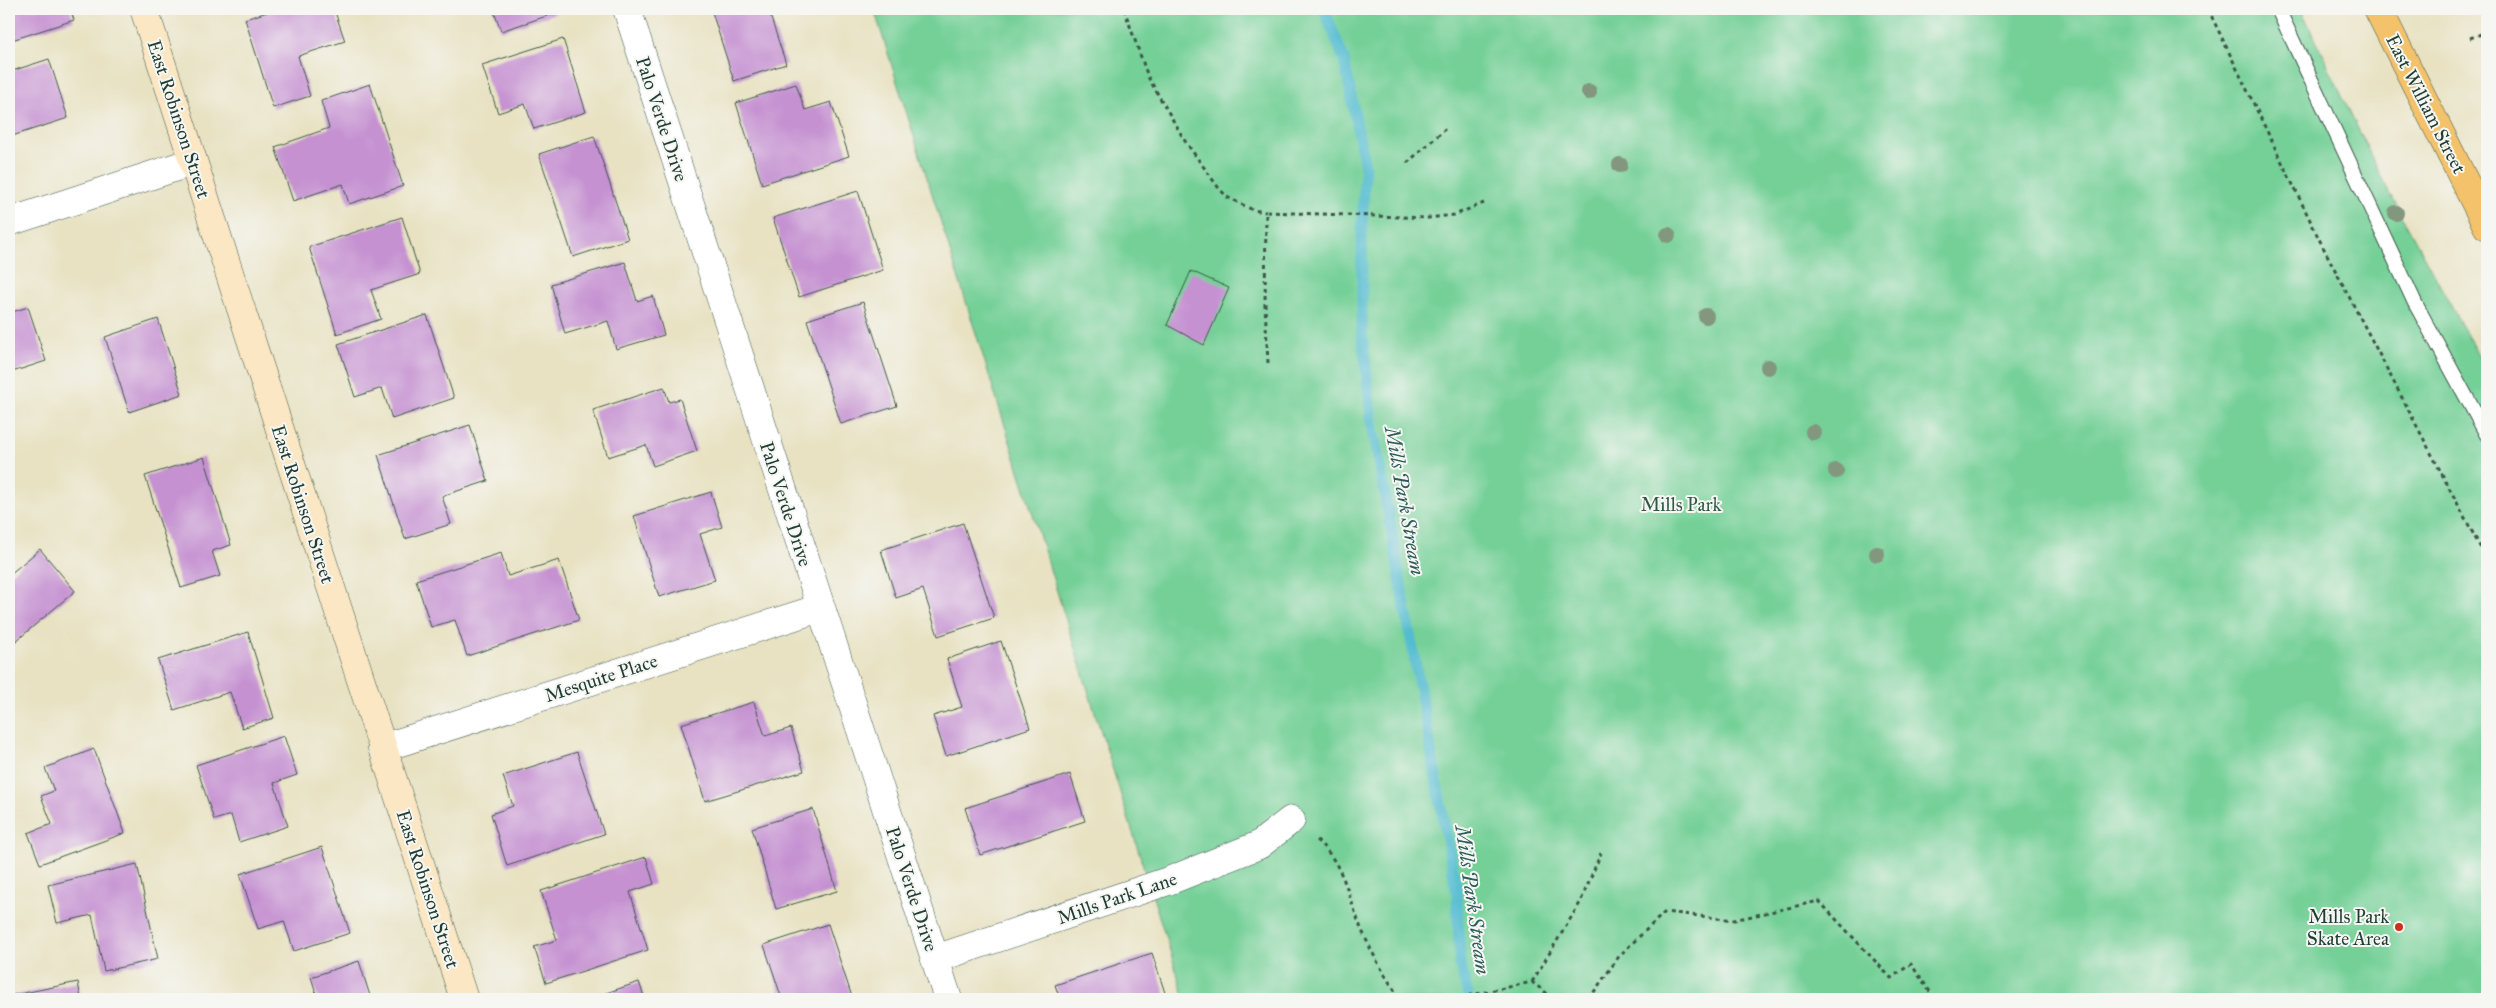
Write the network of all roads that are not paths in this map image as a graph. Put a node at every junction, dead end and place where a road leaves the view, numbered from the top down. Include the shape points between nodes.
1 (144, 9) edge
2 (627, 9) edge
3 (2278, 9) edge
4 (2378, 9) edge
5 (192, 162) junction
6 (9, 222) edge
7 (2487, 226) edge
8 (2487, 435) edge
9 (820, 608) junction
10 (382, 748) junction
11 (1291, 820) road end
12 (935, 958) junction
13 (464, 999) edge
14 (948, 999) edge

1 - 5 street, East Robinson Street
2 - 9 street, Palo Verde Drive
3 - 8 lane via 2415,303
4 - 7 main road, East William Street
5 - 6 street
5 - 10 street, East Robinson Street
9 - 10 street, Mesquite Place
9 - 12 street, Palo Verde Drive
10 - 13 street, East Robinson Street
11 - 12 street, Mills Park Lane via 1259,845 1171,880
12 - 14 street, Palo Verde Drive

